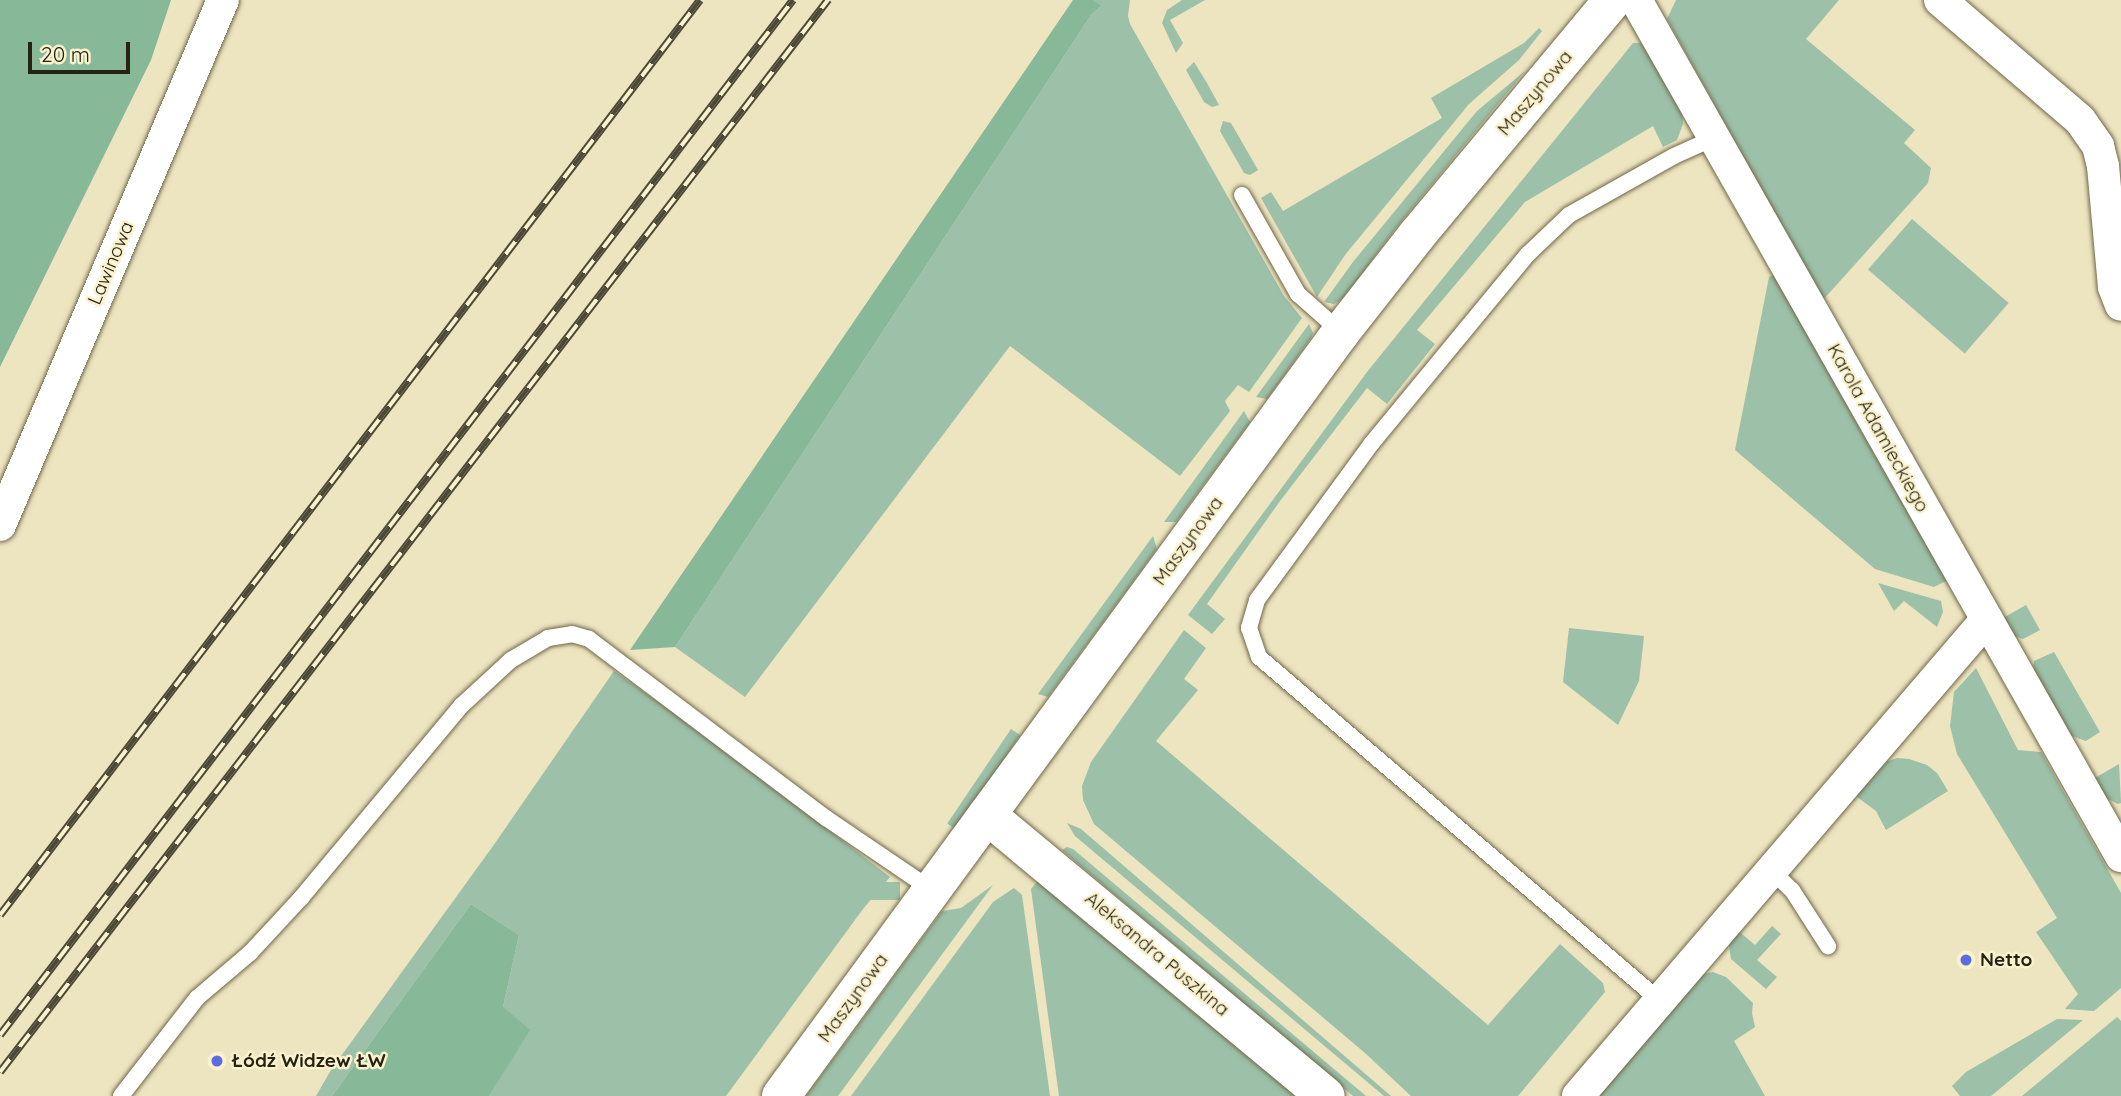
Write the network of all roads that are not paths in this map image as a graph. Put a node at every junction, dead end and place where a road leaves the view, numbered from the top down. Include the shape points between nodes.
1 (223, 0) edge
2 (1613, 0) edge
3 (1636, 0) edge
4 (1940, 0) edge
5 (1714, 138) junction
6 (1242, 195) dead end
7 (2114, 233) edge
8 (2121, 305) edge
9 (1341, 332) junction
10 (0, 525) edge
11 (1987, 619) junction
12 (988, 815) junction
13 (2121, 856) edge
14 (1771, 870) junction
15 (932, 890) junction
16 (1828, 946) dead end
17 (1659, 1000) junction
18 (121, 1096) edge
19 (782, 1096) edge
20 (1325, 1096) edge
21 (1578, 1096) edge

1 - 10 street, Lawinowa
2 - 9 street, Maszynowa
3 - 5 street, Karola Adamieckiego
4 - 7 street via 2080,120 2102,158
5 - 11 street, Karola Adamieckiego
5 - 17 lane via 1569,215 1527,255 1372,443 1257,600 1249,628 1259,657
6 - 9 lane via 1298,294
7 - 8 street via 2114,287
9 - 12 street, Maszynowa
11 - 13 street, Karola Adamieckiego
11 - 14 street
12 - 15 street, Maszynowa
12 - 20 street, Aleksandra Puszkina
14 - 16 lane via 1792,890
14 - 17 street
15 - 18 lane via 826,818 589,639 572,634 548,638 511,660 461,706 301,898 250,953 197,998
15 - 19 street, Maszynowa
17 - 21 street

